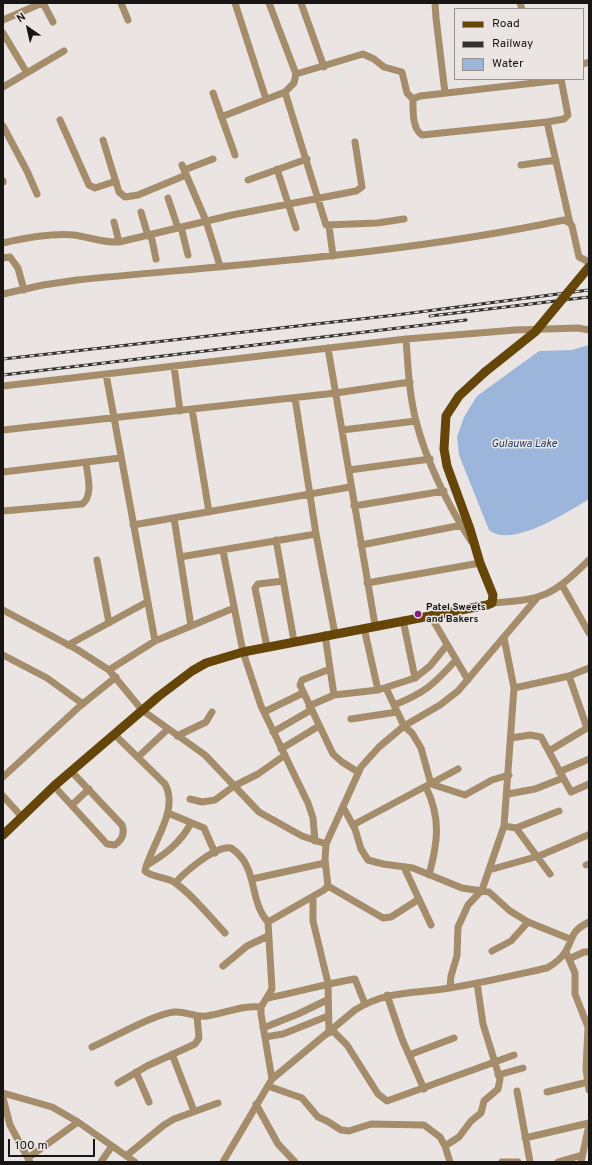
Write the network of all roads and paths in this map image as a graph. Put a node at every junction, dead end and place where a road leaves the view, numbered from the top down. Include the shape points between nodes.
1 (43, 3) edge
2 (121, 3) edge
3 (235, 3) edge
4 (269, 3) edge
5 (301, 3) edge
6 (435, 3) edge
7 (3, 20) edge
8 (128, 20) dead end
9 (53, 22) dead end
10 (3, 33) edge
11 (64, 51) dead end
12 (324, 67) junction
13 (27, 73) junction
14 (296, 74) junction
15 (542, 80) edge
16 (561, 80) edge
17 (3, 87) edge
18 (286, 92) junction
19 (213, 93) dead end
20 (445, 93) junction
21 (266, 99) junction
22 (413, 99) junction
23 (221, 117) junction
24 (60, 120) dead end
25 (547, 122) junction
26 (3, 126) edge
27 (102, 140) dead end
28 (355, 142) dead end
29 (235, 155) dead end
30 (213, 159) dead end
31 (307, 159) junction
32 (556, 160) junction
33 (521, 165) dead end
34 (184, 170) junction
35 (277, 170) junction
36 (248, 180) dead end
37 (116, 181) junction
38 (37, 194) dead end
39 (168, 198) dead end
40 (319, 198) junction
41 (288, 203) junction
42 (141, 212) dead end
43 (404, 219) dead end
44 (206, 221) junction
45 (114, 222) dead end
46 (570, 223) junction
47 (329, 226) junction
48 (179, 228) junction
49 (296, 228) dead end
50 (149, 235) junction
51 (119, 242) junction
52 (3, 243) edge
53 (188, 255) dead end
54 (333, 256) junction
55 (3, 258) edge
56 (156, 259) dead end
57 (589, 262) edge
58 (220, 266) junction
59 (589, 267) edge
60 (24, 290) junction
61 (3, 294) edge
62 (589, 330) edge
63 (406, 338) junction
64 (328, 348) junction
65 (174, 366) junction
66 (106, 374) junction
67 (410, 382) junction
68 (3, 386) edge
69 (336, 393) junction
70 (295, 398) junction
71 (192, 409) junction
72 (180, 411) junction
73 (113, 419) junction
74 (416, 421) junction
75 (3, 430) edge
76 (342, 430) junction
77 (120, 458) junction
78 (430, 459) junction
79 (86, 462) junction
80 (349, 470) junction
81 (3, 472) edge
82 (350, 487) junction
83 (444, 491) junction
84 (311, 495) junction
85 (354, 506) junction
86 (3, 511) edge
87 (209, 512) junction
88 (174, 518) junction
89 (133, 525) junction
90 (462, 525) junction
91 (316, 534) junction
92 (276, 540) junction
93 (360, 545) junction
94 (476, 548) junction
95 (223, 551) junction
96 (180, 557) junction
97 (97, 560) dead end
98 (589, 560) edge
99 (480, 563) junction
100 (284, 581) junction
101 (367, 583) junction
102 (562, 585) junction
103 (537, 598) junction
104 (147, 602) junction
105 (492, 602) junction
106 (234, 608) junction
107 (3, 610) edge
108 (430, 615) junction
109 (403, 620) junction
110 (109, 623) junction
111 (375, 625) junction
112 (190, 626) junction
113 (364, 628) junction
114 (589, 633) edge
115 (335, 634) junction
116 (325, 635) junction
117 (504, 638) junction
118 (155, 642) junction
119 (294, 642) junction
120 (68, 645) junction
121 (448, 645) junction
122 (267, 647) junction
123 (242, 652) junction
124 (3, 656) edge
125 (456, 660) junction
126 (589, 668) edge
127 (330, 669) junction
128 (109, 670) junction
129 (569, 676) junction
130 (116, 677) junction
131 (414, 678) junction
132 (468, 680) junction
133 (386, 688) junction
134 (514, 688) junction
135 (378, 690) junction
136 (303, 693) junction
137 (334, 695) junction
138 (83, 704) junction
139 (310, 708) junction
140 (395, 708) junction
141 (142, 710) junction
142 (212, 712) dead end
143 (264, 712) junction
144 (351, 719) dead end
145 (319, 726) junction
146 (404, 726) junction
147 (168, 729) junction
148 (273, 732) junction
149 (114, 734) junction
150 (177, 736) junction
151 (511, 738) junction
152 (549, 751) junction
153 (283, 752) junction
154 (138, 757) junction
155 (589, 759) edge
156 (458, 769) dead end
157 (71, 771) junction
158 (358, 772) junction
159 (509, 775) junction
160 (561, 775) junction
161 (3, 777) edge
162 (589, 784) edge
163 (428, 785) junction
164 (54, 786) junction
165 (234, 786) junction
166 (89, 789) junction
167 (508, 794) junction
168 (3, 796) edge
169 (190, 799) dead end
170 (72, 805) junction
171 (343, 807) junction
172 (559, 811) dead end
173 (168, 813) junction
174 (22, 817) junction
175 (191, 822) junction
176 (353, 824) junction
177 (504, 826) junction
178 (516, 828) junction
179 (3, 835) edge
180 (588, 835) dead end
181 (315, 841) junction
182 (326, 844) junction
183 (215, 853) junction
184 (539, 856) junction
185 (325, 862) junction
186 (147, 865) junction
187 (404, 867) junction
188 (489, 870) junction
189 (550, 874) dead end
190 (430, 875) junction
191 (252, 879) junction
192 (175, 883) junction
193 (328, 886) junction
194 (482, 890) junction
195 (312, 897) junction
196 (419, 899) junction
197 (268, 922) junction
198 (528, 922) junction
199 (589, 922) edge
200 (431, 925) dead end
201 (225, 933) dead end
202 (268, 936) junction
203 (570, 939) junction
204 (492, 951) dead end
205 (589, 952) edge
206 (567, 955) junction
207 (223, 966) dead end
208 (328, 983) junction
209 (477, 983) junction
210 (450, 988) junction
211 (387, 995) junction
212 (268, 998) junction
213 (327, 1000) junction
214 (365, 1004) junction
215 (262, 1007) junction
216 (197, 1016) junction
217 (328, 1016) junction
218 (264, 1028) junction
219 (331, 1031) junction
220 (265, 1037) junction
221 (454, 1038) dead end
222 (588, 1040) edge
223 (92, 1047) dead end
224 (172, 1054) junction
225 (409, 1055) junction
226 (514, 1055) dead end
227 (495, 1062) junction
228 (523, 1068) dead end
229 (136, 1072) junction
230 (498, 1075) junction
231 (272, 1079) junction
232 (588, 1082) junction
233 (118, 1083) dead end
234 (268, 1086) junction
235 (424, 1089) junction
236 (589, 1090) edge
237 (517, 1091) dead end
238 (547, 1092) dead end
239 (3, 1093) edge
240 (3, 1098) edge
241 (149, 1102) dead end
242 (218, 1103) dead end
243 (256, 1104) junction
244 (194, 1111) junction
245 (78, 1122) junction
246 (589, 1124) edge
247 (10, 1125) junction
248 (3, 1129) edge
249 (526, 1138) junction
250 (112, 1146) junction
251 (445, 1146) junction
252 (126, 1156) junction
253 (581, 1159) edge
254 (29, 1160) edge
255 (101, 1162) edge
256 (135, 1162) edge
257 (223, 1162) edge
258 (294, 1162) edge
259 (450, 1162) edge
260 (502, 1162) edge
261 (518, 1162) edge
262 (530, 1162) edge
263 (558, 1162) edge

1 - 7 street
1 - 9 street
2 - 8 street
3 - 21 street
4 - 14 street
5 - 12 street
6 - 20 street
10 - 13 street
11 - 13 street
12 - 14 street
12 - 22 street via 363,54 384,68 402,72 407,93
13 - 17 street
14 - 18 street via 294,83
15 - 20 street
16 - 25 street via 568,115 564,119
18 - 21 street
18 - 31 street
19 - 23 street
20 - 22 street
21 - 23 street
22 - 25 street via 417,131 422,135
23 - 29 street
24 - 37 street via 88,185 95,188
25 - 32 street
26 - 38 street
27 - 37 street
28 - 40 street via 362,186 356,191
30 - 34 street
31 - 35 street
31 - 40 street
32 - 33 street
32 - 46 street
34 - 37 street via 129,198 122,195
34 - 44 street
35 - 36 street
35 - 41 street
39 - 48 street
40 - 41 street
40 - 47 street via 325,223
41 - 44 street
41 - 49 street
42 - 50 street
43 - 47 street
44 - 48 street
44 - 58 street
45 - 51 street
46 - 54 street via 564,220 454,240
46 - 57 street via 579,257
47 - 54 street
48 - 50 street
48 - 53 street
50 - 51 street
50 - 56 street
51 - 52 street via 55,235
54 - 58 street
55 - 60 street via 10,258 15,262
58 - 60 street via 77,280
59 - 94 main road, bridge via 535,332 459,396 446,416 444,449 447,466
60 - 61 street
62 - 63 street via 515,330
63 - 64 street
63 - 67 street
64 - 65 street
64 - 69 street
65 - 66 street
65 - 72 street
66 - 68 street
66 - 73 street
67 - 69 street
67 - 74 street
69 - 70 street
69 - 76 street
70 - 71 street
70 - 84 street
71 - 72 street
71 - 87 street
72 - 73 street
73 - 75 street
73 - 77 street
74 - 76 street
74 - 78 street
76 - 80 street
77 - 79 street
77 - 89 street
78 - 80 street
78 - 83 street
79 - 81 street
79 - 86 street via 89,492 82,504
80 - 82 street
82 - 84 street
82 - 85 street
83 - 85 street
83 - 90 street
84 - 87 street
84 - 91 street
85 - 93 street
87 - 88 street
88 - 89 street
88 - 96 street
89 - 104 street
90 - 93 street
90 - 94 street
91 - 92 street
91 - 115 street
92 - 95 street
92 - 100 street
93 - 101 street
94 - 99 main road
95 - 96 street
95 - 106 street
96 - 112 street
97 - 110 street
98 - 102 street
99 - 101 street
99 - 105 main road via 493,595
100 - 119 street
100 - 122 street via 258,584 255,588
101 - 111 street
102 - 103 street
102 - 114 street
103 - 105 street
103 - 117 street
104 - 110 street
104 - 118 street
105 - 108 main road
106 - 112 street
106 - 123 street
107 - 120 street
108 - 109 main road
108 - 121 street
109 - 111 main road
109 - 131 street
110 - 120 street
111 - 113 main road
112 - 118 street
113 - 115 main road
113 - 135 street
115 - 116 main road
116 - 119 main road
116 - 127 street
117 - 132 street
117 - 134 street
118 - 128 street
119 - 122 main road
120 - 128 street
121 - 125 street
121 - 131 street via 430,666
122 - 123 main road
123 - 141 main road via 206,663 192,671
123 - 143 street
124 - 138 street via 47,678
125 - 132 street
125 - 140 street via 424,692
126 - 129 street
127 - 136 street via 302,680 300,685
127 - 137 street
128 - 130 street
129 - 134 street
129 - 152 street via 586,728
130 - 138 street
130 - 141 street
131 - 133 street
132 - 146 street via 440,705
133 - 135 street
133 - 140 street
134 - 151 street
135 - 137 street
136 - 139 street
136 - 143 street
137 - 139 street
138 - 161 street
139 - 145 street
139 - 148 street
140 - 144 street
140 - 146 street
141 - 147 street
141 - 149 main road
142 - 150 street via 206,722
143 - 148 street
145 - 153 street
145 - 158 street via 333,754
146 - 158 street via 379,747
146 - 163 street via 412,733 421,748
147 - 150 street
147 - 154 street
148 - 153 street
149 - 154 street
149 - 157 main road
150 - 165 street via 204,755
151 - 152 street via 536,735 544,741
151 - 159 street
152 - 160 street
153 - 165 street via 258,774
153 - 181 street via 308,803
154 - 173 street via 169,791
155 - 160 street
156 - 163 street
157 - 164 main road
157 - 166 street
158 - 171 street
159 - 163 street via 492,780 465,795
159 - 167 street
160 - 162 street via 571,792
160 - 167 street via 535,789
163 - 176 street
163 - 190 street via 437,824
164 - 170 street
164 - 174 main road
165 - 169 street via 215,800 208,802
165 - 181 street via 259,812
166 - 170 street
166 - 170 street via 122,825 120,841 115,845 107,844
167 - 177 street
168 - 174 street
171 - 176 street
171 - 182 street
172 - 178 street
173 - 175 street
173 - 186 street
174 - 179 main road
175 - 183 street via 204,828
175 - 186 street via 178,842
176 - 187 street via 361,849 368,860
177 - 178 street
177 - 188 street
178 - 184 street
180 - 184 street
181 - 182 street
182 - 185 street
183 - 191 street via 228,847 238,852 247,862
183 - 192 street via 189,868
184 - 188 street
184 - 189 street
185 - 191 street
185 - 193 street
186 - 192 street via 147,873
187 - 190 street
187 - 196 street
188 - 194 street
190 - 194 street via 462,888
191 - 197 street via 260,910
192 - 201 street
193 - 195 street
193 - 196 street via 383,918 391,917
194 - 198 street via 489,892 510,911
194 - 210 street via 468,905 458,927 457,956 450,976
195 - 197 street
195 - 208 street via 313,921
196 - 200 street
197 - 202 street
198 - 203 street
198 - 204 street via 511,941
199 - 203 street via 579,928
202 - 207 street via 246,946
202 - 212 street via 272,989
203 - 206 street
205 - 206 street
206 - 209 street via 546,968
206 - 222 street via 575,973 575,994 588,1027
208 - 212 street
208 - 213 street
208 - 214 street via 355,979
209 - 210 street
209 - 227 street via 483,1024
210 - 211 street
211 - 214 street
211 - 225 street
212 - 215 street
213 - 217 street
213 - 218 street
214 - 219 street via 345,1017
215 - 216 street via 245,1007 207,1017
215 - 218 street
216 - 223 street via 185,1012 167,1013
216 - 224 street via 198,1041
217 - 219 street
217 - 220 street via 284,1034
218 - 220 street
219 - 231 street
219 - 235 street via 347,1045 384,1100 394,1100
220 - 231 street
221 - 225 street
222 - 232 street
224 - 229 street
224 - 244 street
225 - 235 street
226 - 227 street
227 - 230 street
227 - 235 street
228 - 230 street
229 - 233 street
229 - 241 street
230 - 251 street via 498,1089 484,1101 481,1113 459,1137
231 - 234 street
232 - 236 street
232 - 238 street
234 - 243 street
234 - 251 street via 302,1098 318,1117 341,1130 349,1131 371,1124 424,1125 436,1133
237 - 249 street
239 - 245 street via 52,1107
240 - 247 street
242 - 244 street
243 - 257 street
243 - 258 street via 278,1144
244 - 252 street via 164,1125
245 - 250 street
245 - 254 street
246 - 249 street
246 - 253 street
247 - 248 street
247 - 254 street
249 - 262 street
250 - 252 street
250 - 255 street
251 - 259 street
252 - 256 street
253 - 263 street
260 - 261 street

